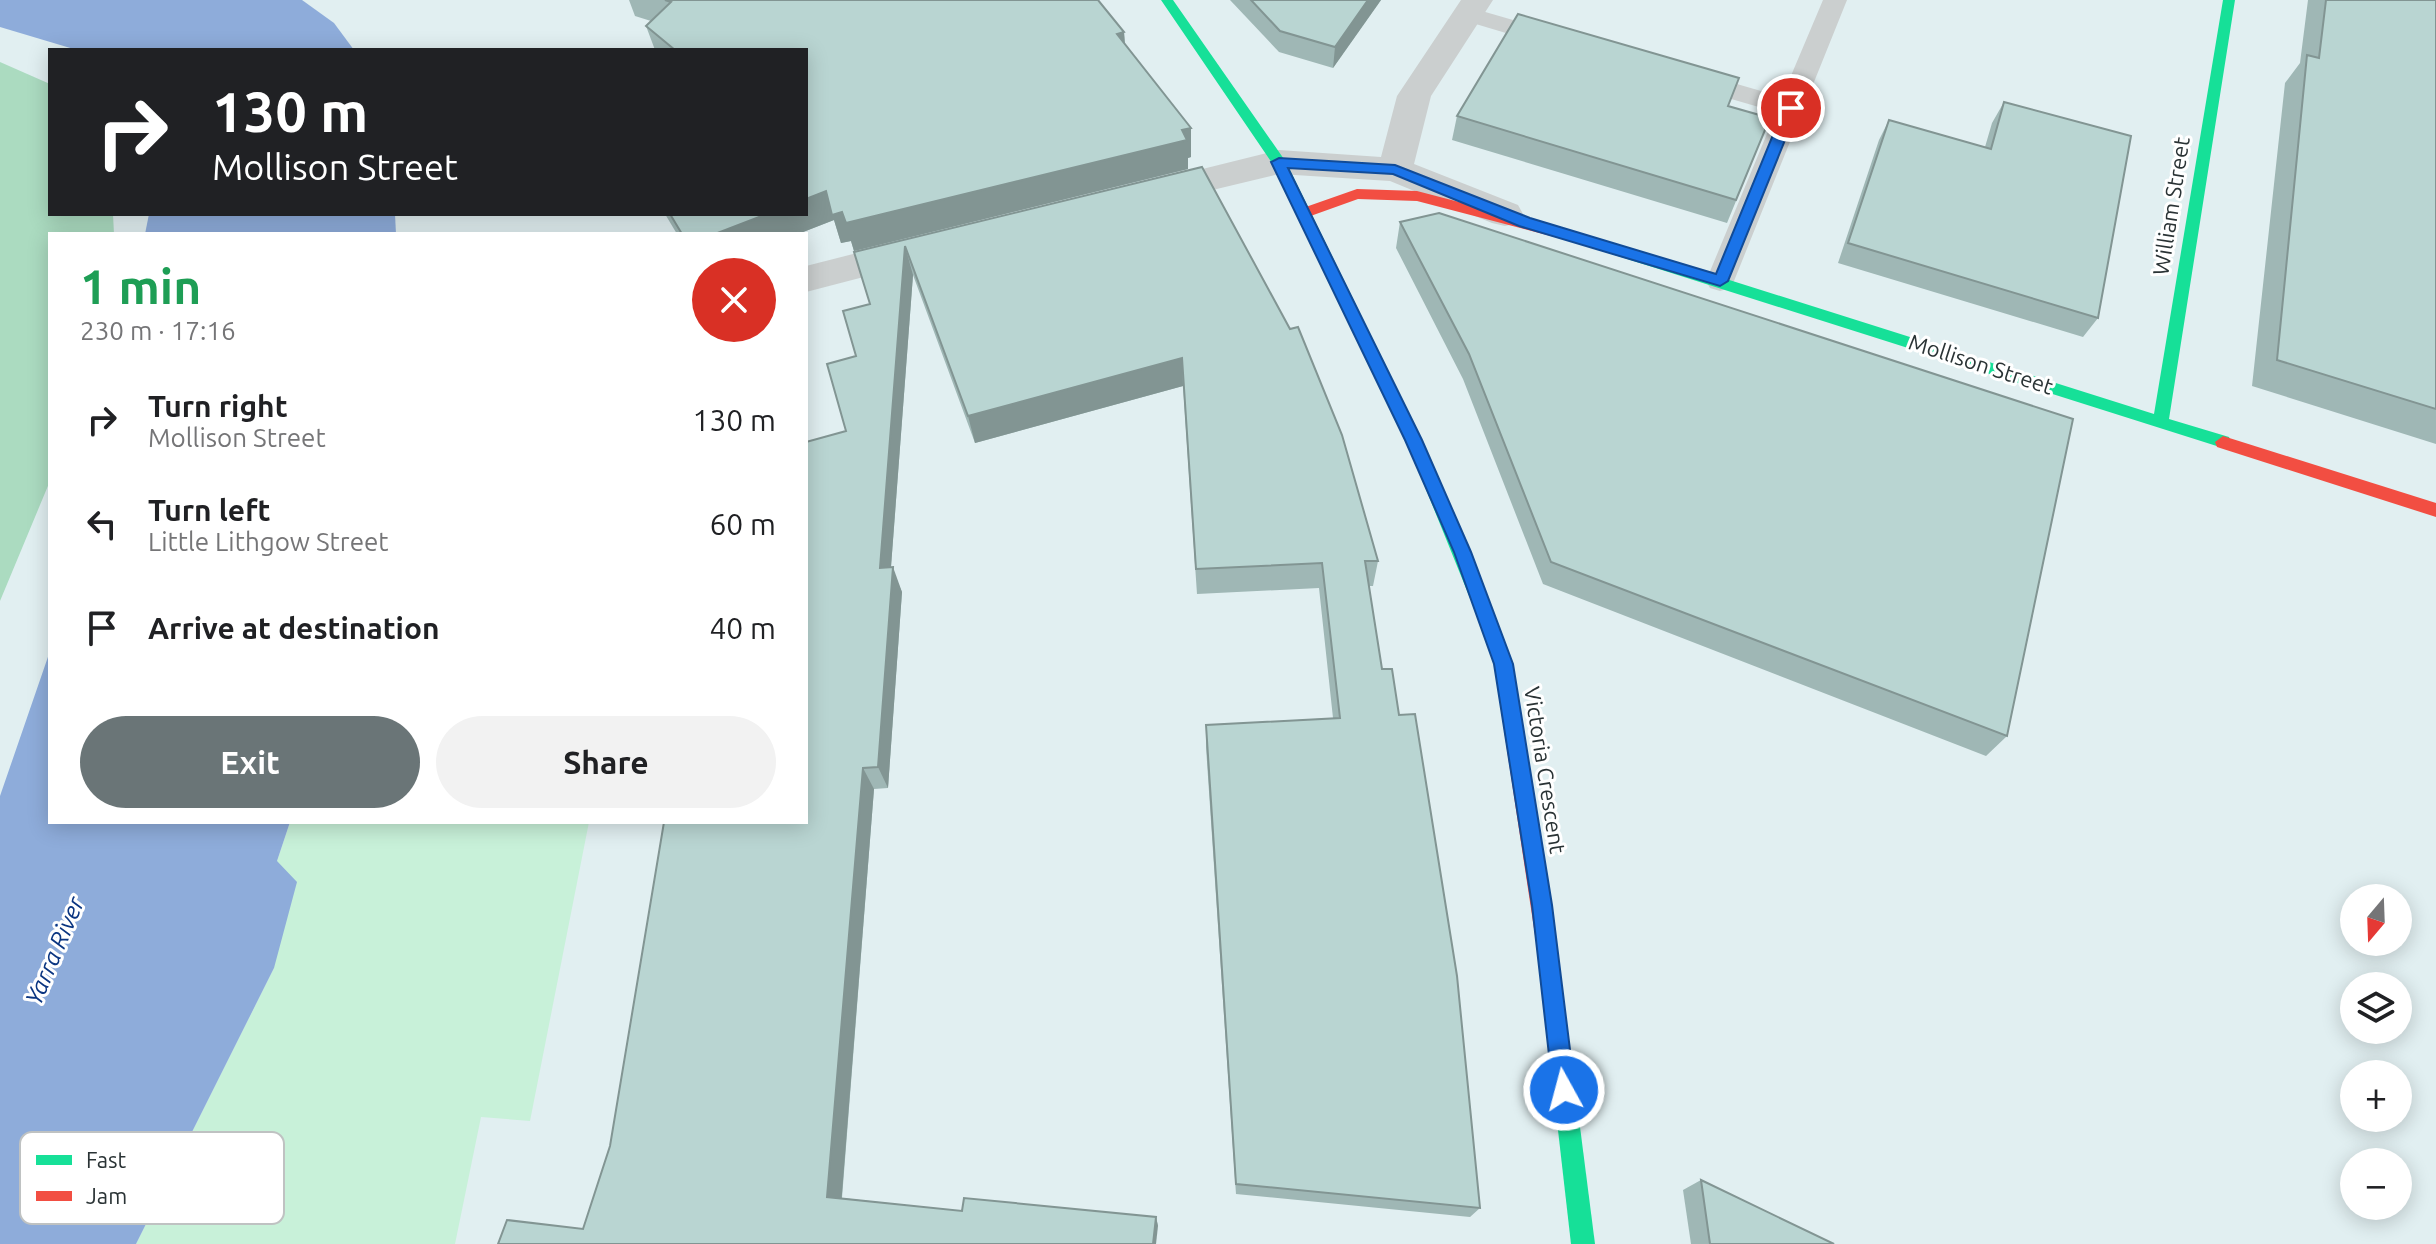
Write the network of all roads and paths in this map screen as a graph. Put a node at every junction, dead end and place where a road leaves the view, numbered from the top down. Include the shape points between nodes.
1 (1167, 0) edge
2 (1835, 0) edge
3 (2229, 0) edge
4 (1472, 7) edge
5 (1578, 46) edge
6 (1670, 73) edge
7 (1791, 108) junction
8 (1279, 162) junction
9 (1395, 170) junction
10 (1115, 201) edge
11 (1305, 213) junction
12 (1525, 222) junction
13 (945, 244) edge
14 (808, 278) edge
15 (1720, 281) junction
16 (2161, 420) junction
17 (2436, 510) edge
18 (1583, 1244) edge

1 - 8 street, Victoria Crescent
2 - 7 lane
3 - 16 street, William Street
4 - 5 lane
4 - 9 street via 1414,96
6 - 7 lane
7 - 15 lane
8 - 9 street, Mollison Street
8 - 10 street, Mollison Street
8 - 11 street, Victoria Crescent
9 - 12 street, Mollison Street
11 - 12 street, Mollison Street via 1357,194 1417,196
11 - 18 street, Victoria Crescent via 1414,440 1503,664 1542,905
12 - 15 street, Mollison Street
13 - 14 street
15 - 16 street, Mollison Street
16 - 17 street, Mollison Street

